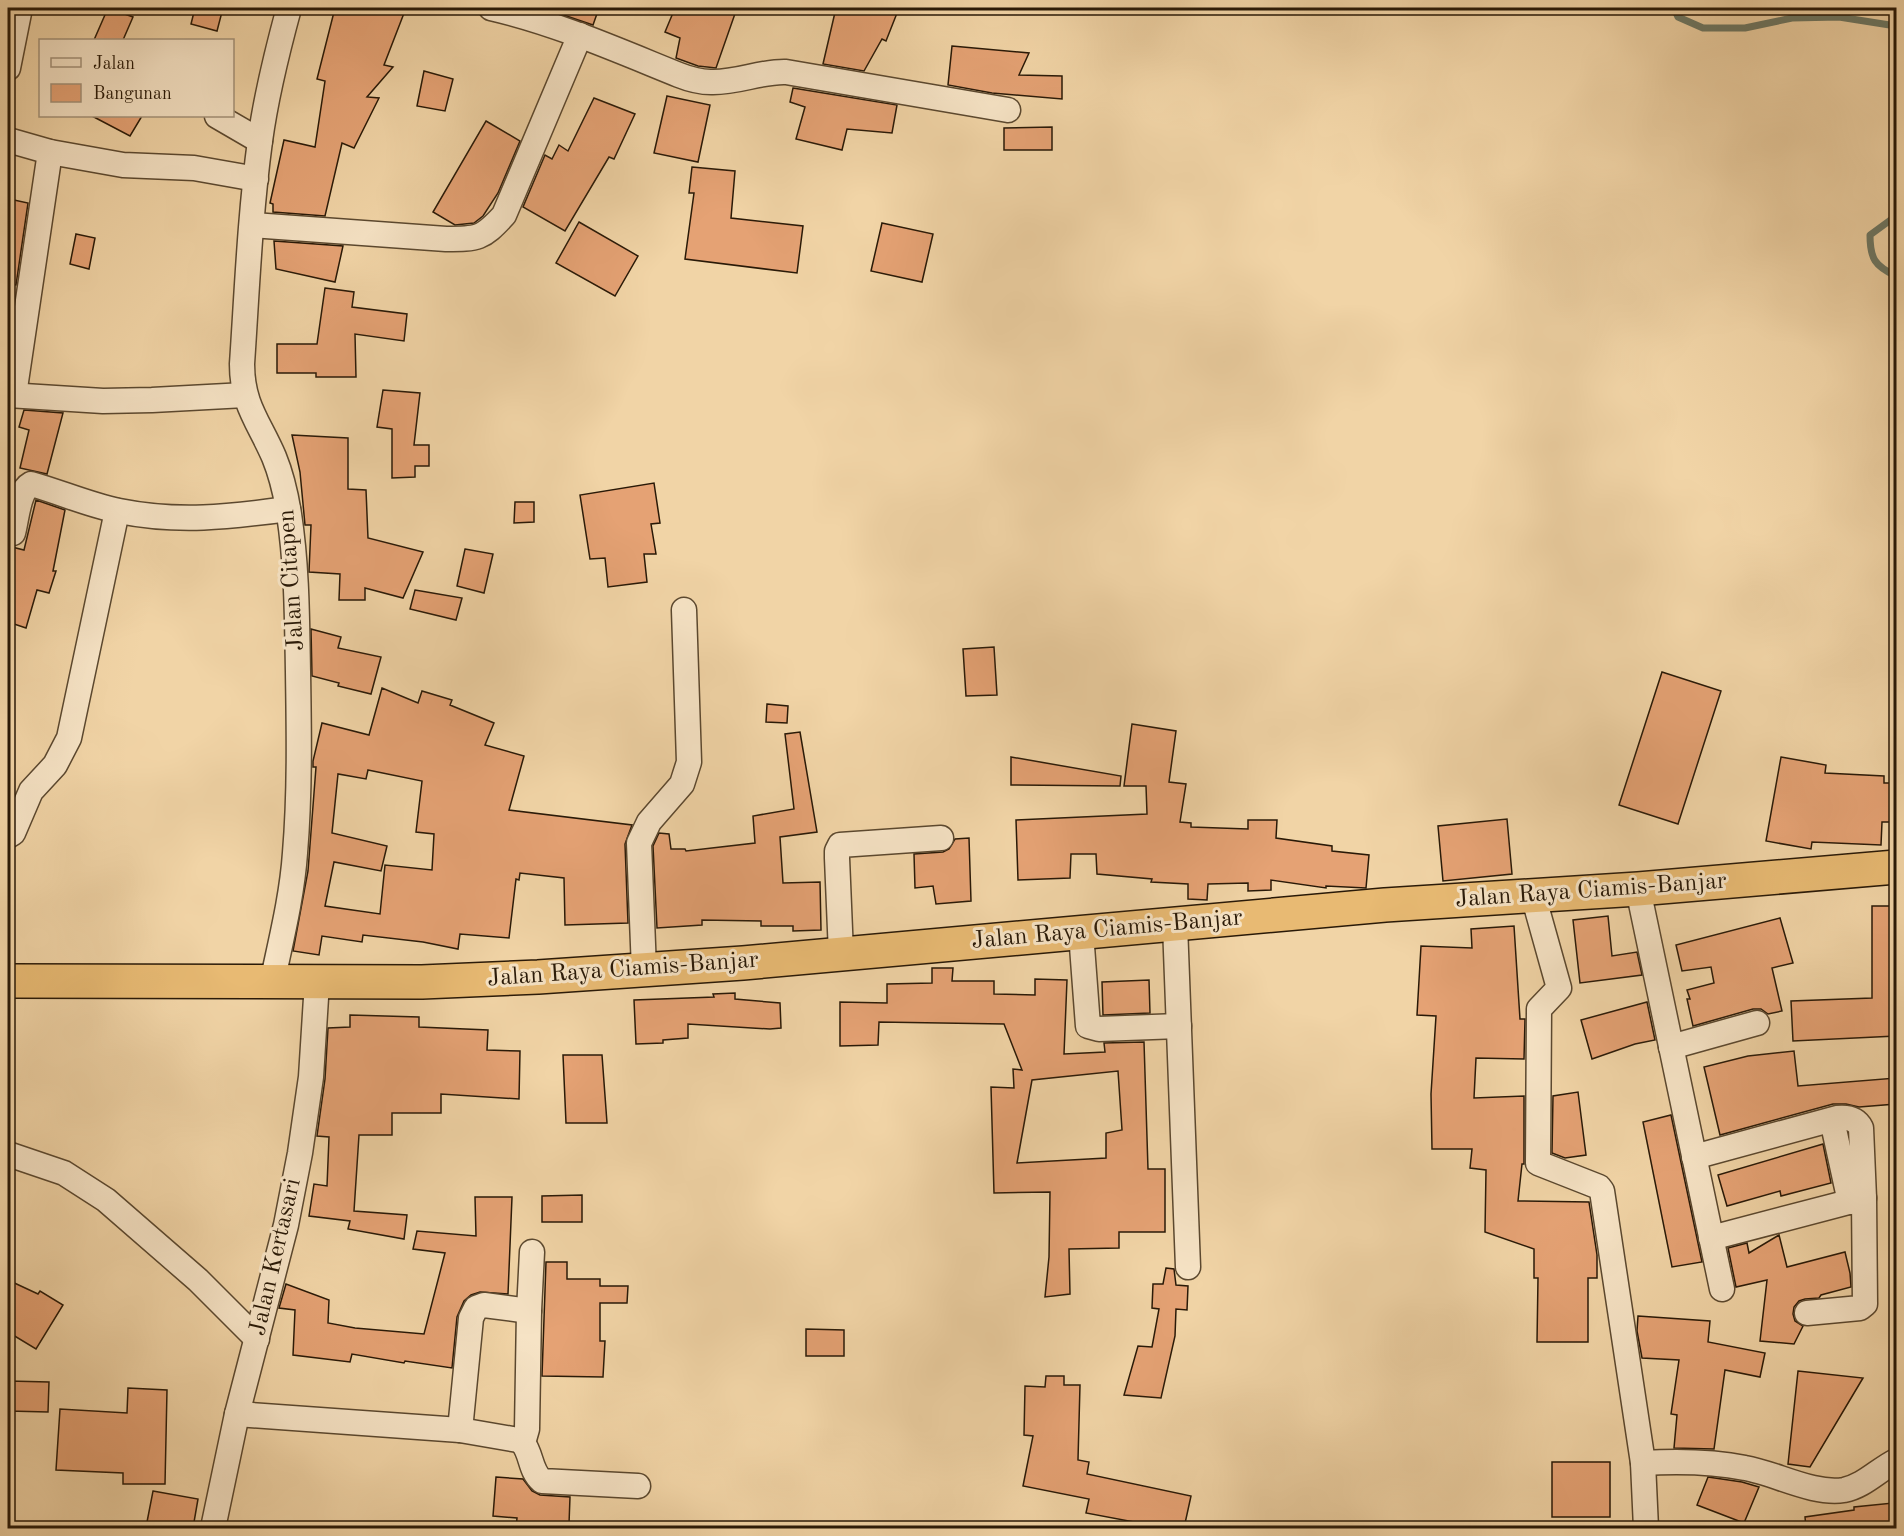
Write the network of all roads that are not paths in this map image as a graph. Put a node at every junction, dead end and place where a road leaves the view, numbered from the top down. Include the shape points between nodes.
1 (20, 8) edge
2 (289, 8) edge
3 (491, 8) edge
4 (580, 35) junction
5 (8, 68) edge
6 (1008, 110) dead end
7 (219, 117) edge
8 (8, 140) edge
9 (260, 141) junction
10 (50, 152) junction
11 (256, 178) junction
12 (252, 225) junction
13 (245, 394) junction
14 (11, 395) edge
15 (288, 509) junction
16 (117, 511) junction
17 (13, 533) dead end
18 (684, 610) dead end
19 (8, 836) edge
20 (941, 838) dead end
21 (1896, 867) edge
22 (1638, 889) junction
23 (1533, 895) junction
24 (1175, 925) junction
25 (1081, 933) junction
26 (841, 954) junction
27 (644, 970) junction
28 (8, 981) edge
29 (317, 982) junction
30 (272, 983) junction
31 (1756, 1023) dead end
32 (1179, 1026) junction
33 (1671, 1047) junction
34 (8, 1154) edge
35 (1694, 1157) junction
36 (1857, 1200) junction
37 (1711, 1238) junction
38 (532, 1252) dead end
39 (1188, 1267) dead end
40 (1722, 1289) dead end
41 (529, 1311) junction
42 (1807, 1312) dead end
43 (257, 1339) junction
44 (237, 1414) junction
45 (460, 1430) junction
46 (523, 1443) junction
47 (1896, 1461) edge
48 (1643, 1463) junction
49 (638, 1486) dead end
50 (213, 1528) edge
51 (1646, 1528) edge

1 - 5 street
2 - 9 street, Jalan Citapen
3 - 4 street
4 - 6 street via 695,80 727,81 786,72
4 - 12 street via 504,215 488,233 471,239 446,239
7 - 9 street
8 - 10 street
9 - 11 street, Jalan Citapen
10 - 11 street via 123,165 195,168
10 - 14 street
11 - 12 street, Jalan Citapen
12 - 13 street, Jalan Citapen via 242,364
13 - 14 street via 103,401
13 - 15 street, Jalan Citapen via 274,457
15 - 16 street via 194,519
15 - 30 street, Jalan Citapen via 297,623 296,824 292,880
16 - 17 street via 31,484 23,494
16 - 19 street via 69,738 55,765 31,791 13,833
18 - 27 street via 689,762 682,784 649,822 639,843
20 - 26 street via 840,845 837,858
21 - 22 highway, Jalan Raya Ciamis-Banjar
22 - 23 highway, Jalan Raya Ciamis-Banjar
22 - 33 street
23 - 24 highway, Jalan Raya Ciamis-Banjar
23 - 48 street via 1559,988 1539,1010 1538,1164 1602,1191
24 - 25 highway, Jalan Raya Ciamis-Banjar
24 - 32 street
25 - 26 highway, Jalan Raya Ciamis-Banjar
25 - 32 street via 1088,1026
26 - 27 highway, Jalan Raya Ciamis-Banjar
27 - 29 highway, Jalan Raya Ciamis-Banjar via 422,982
28 - 30 highway, Jalan Raya Ciamis-Banjar
29 - 30 highway, Jalan Raya Ciamis-Banjar
29 - 43 street, Jalan Kertasari via 311,1077 300,1153
31 - 33 street
32 - 39 street
33 - 35 street
34 - 43 street via 64,1173 106,1200 198,1280
35 - 36 street via 1832,1120
35 - 37 street
36 - 37 street
36 - 42 street via 1864,1305
37 - 40 street
38 - 41 street
41 - 45 street via 484,1305 474,1310
41 - 46 street via 527,1429
43 - 44 street, Jalan Kertasari
44 - 45 street
44 - 50 street, Jalan Kertasari
45 - 46 street
46 - 49 street via 542,1481
47 - 48 street via 1857,1486 1834,1491 1745,1468 1701,1462
48 - 51 street

